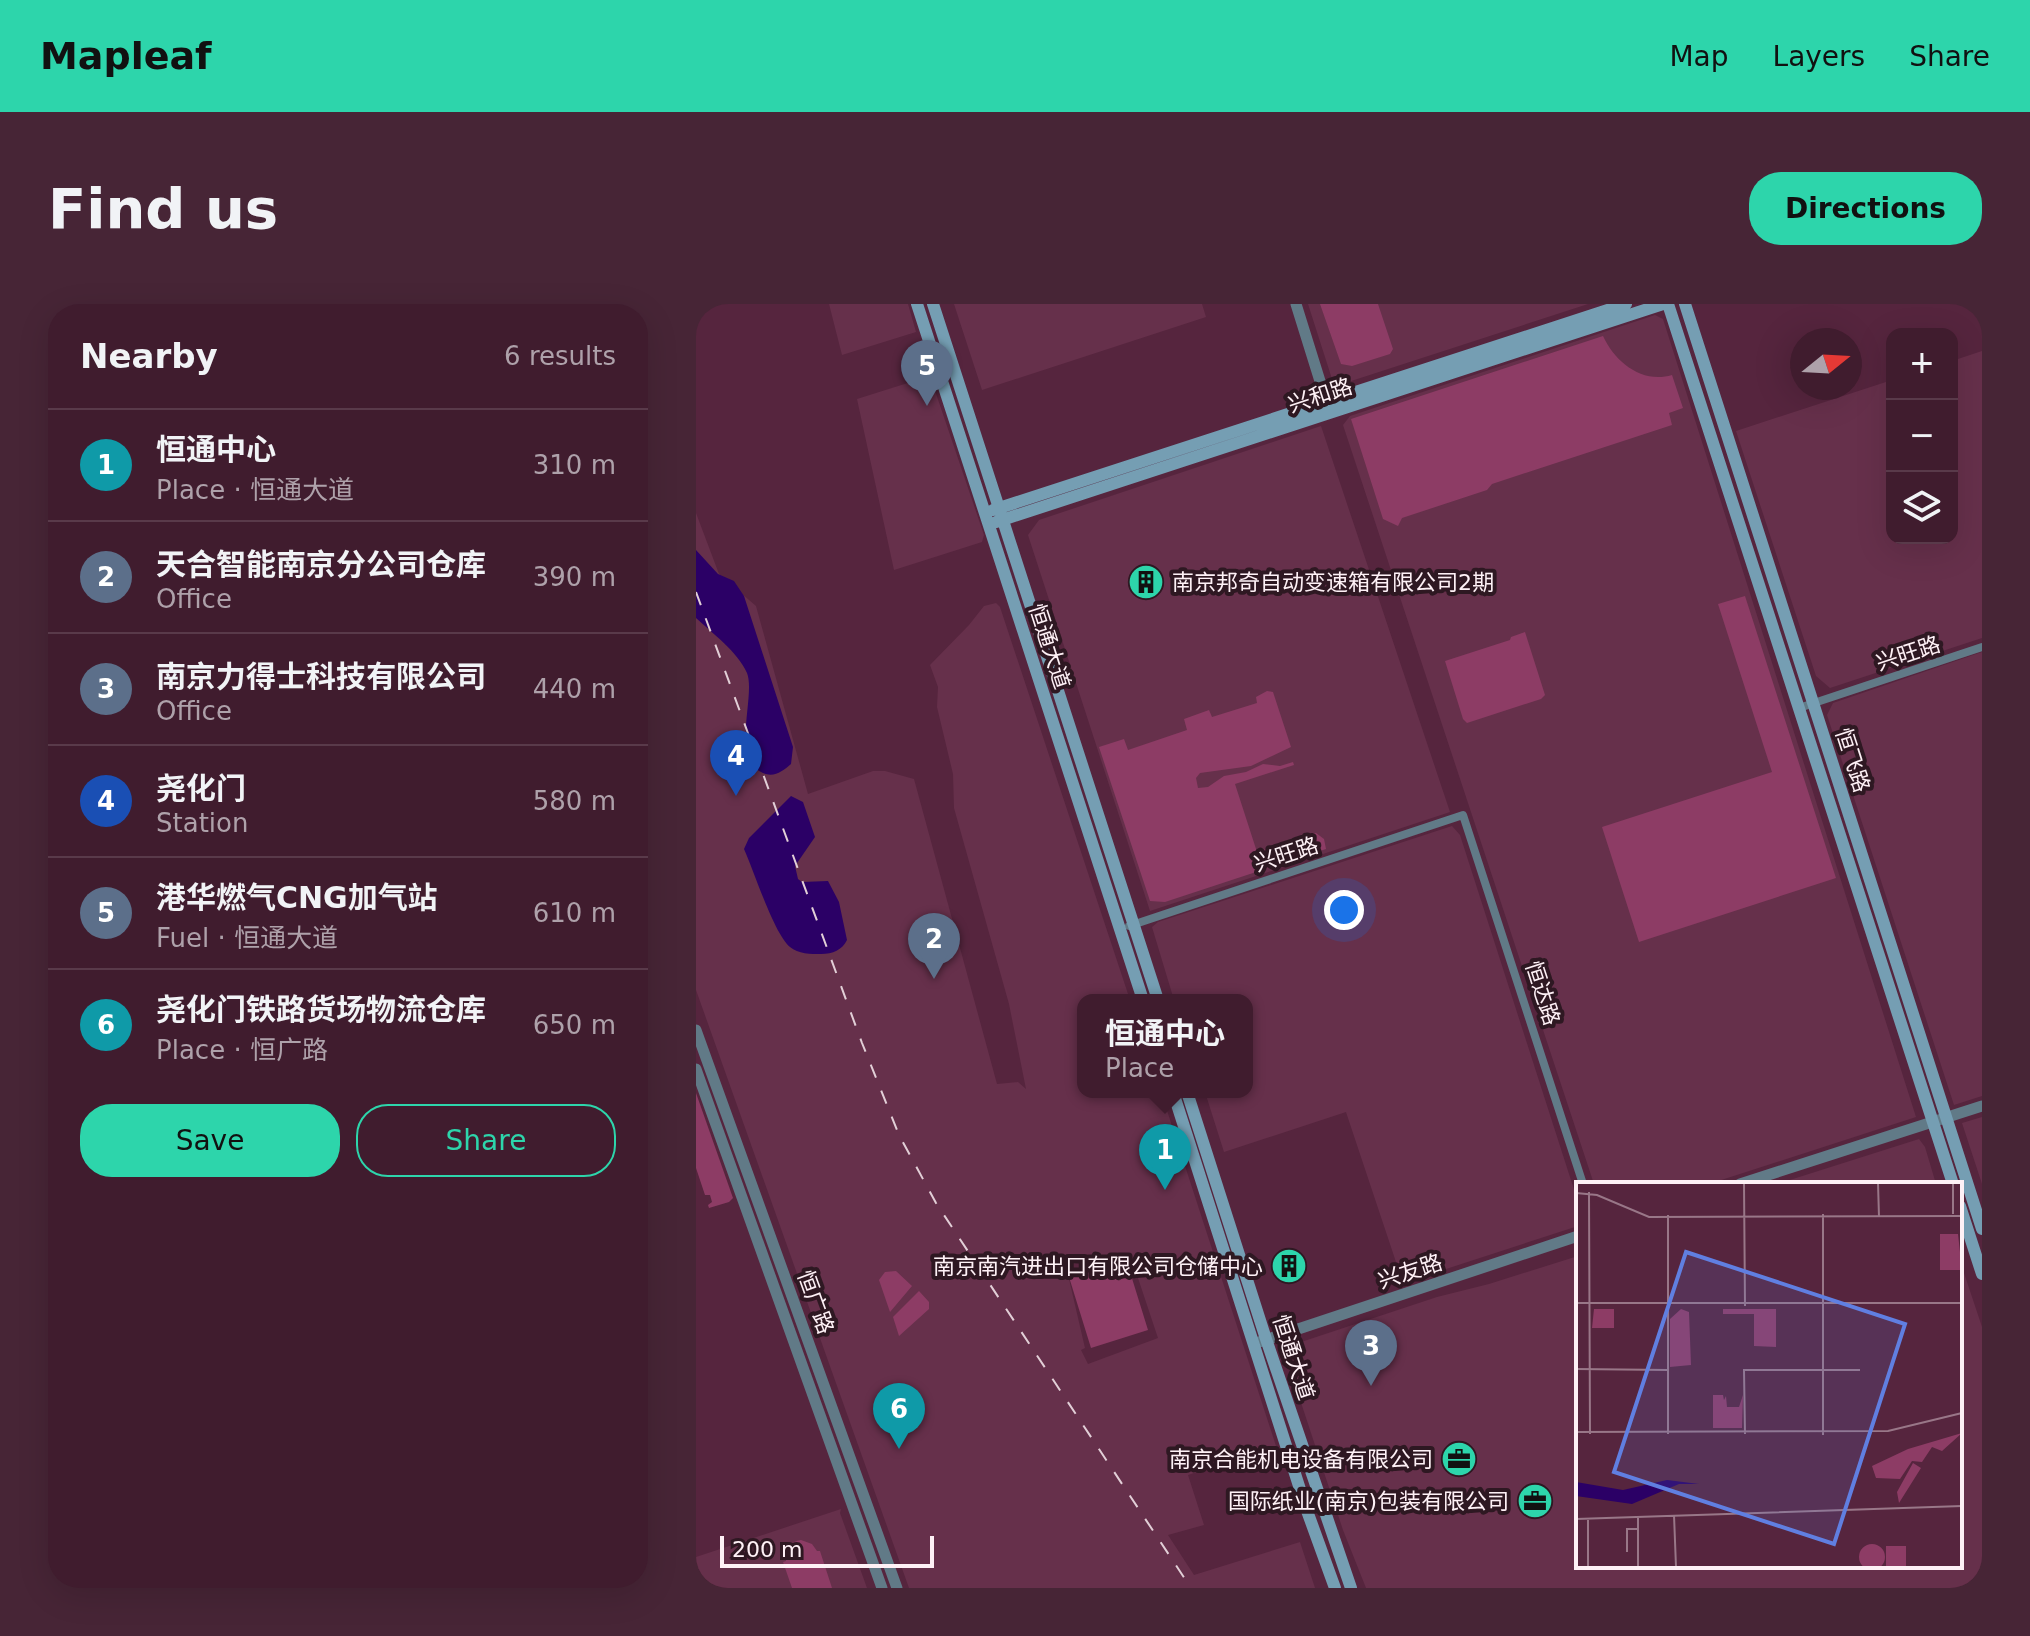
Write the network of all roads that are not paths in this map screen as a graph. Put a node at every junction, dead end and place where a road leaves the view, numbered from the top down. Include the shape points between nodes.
1 (917, 304) edge
2 (933, 304) edge
3 (1296, 304) edge
4 (1626, 304) edge
5 (1666, 304) edge
6 (1685, 304) edge
7 (1328, 406) junction
8 (1002, 513) junction
9 (987, 518) junction
10 (1982, 647) edge
11 (1813, 703) junction
12 (1799, 708) junction
13 (1463, 815) joint
14 (1127, 926) junction
15 (1142, 994) edge
16 (1155, 994) edge
17 (696, 1030) edge
18 (696, 1069) edge
19 (1175, 1098) edge
20 (1189, 1098) edge
21 (1982, 1106) edge
22 (1946, 1118) junction
23 (1933, 1122) junction
24 (1582, 1182) edge
25 (1746, 1182) edge
26 (1952, 1182) edge
27 (1962, 1212) edge
28 (1982, 1229) edge
29 (1576, 1237) edge
30 (1982, 1274) edge
31 (1260, 1341) junction
32 (882, 1588) edge
33 (897, 1588) edge
34 (1335, 1588) edge
35 (1351, 1588) edge

1 - 9 main road, 恒通大道
2 - 8 main road, 恒通大道
3 - 7 street
4 - 7 main road, 兴和路
5 - 7 main road, 兴和路
5 - 12 main road, 恒飞路
6 - 11 main road, 恒飞路
7 - 8 main road, 兴和路
8 - 9 main road, 兴和路
8 - 14 main road, 恒通大道
9 - 14 main road, 恒通大道
10 - 11 street, 兴旺路
11 - 12 street, 兴旺路
11 - 22 main road, 恒飞路
12 - 23 main road, 恒飞路
13 - 14 street, 兴旺路
13 - 24 street, 恒达路
14 - 15 main road, 恒通大道
14 - 16 main road, 恒通大道
17 - 33 street, 恒广路
18 - 32 street, 恒广路
19 - 31 main road, 恒通大道
20 - 31 main road, 恒通大道
21 - 22 street
22 - 23 street
22 - 28 main road, 恒飞路
23 - 25 street
23 - 26 main road, 恒飞路
27 - 30 main road
29 - 31 street, 兴友路
31 - 34 main road, 恒通大道 via 1306,1508
31 - 35 main road, 恒通大道

